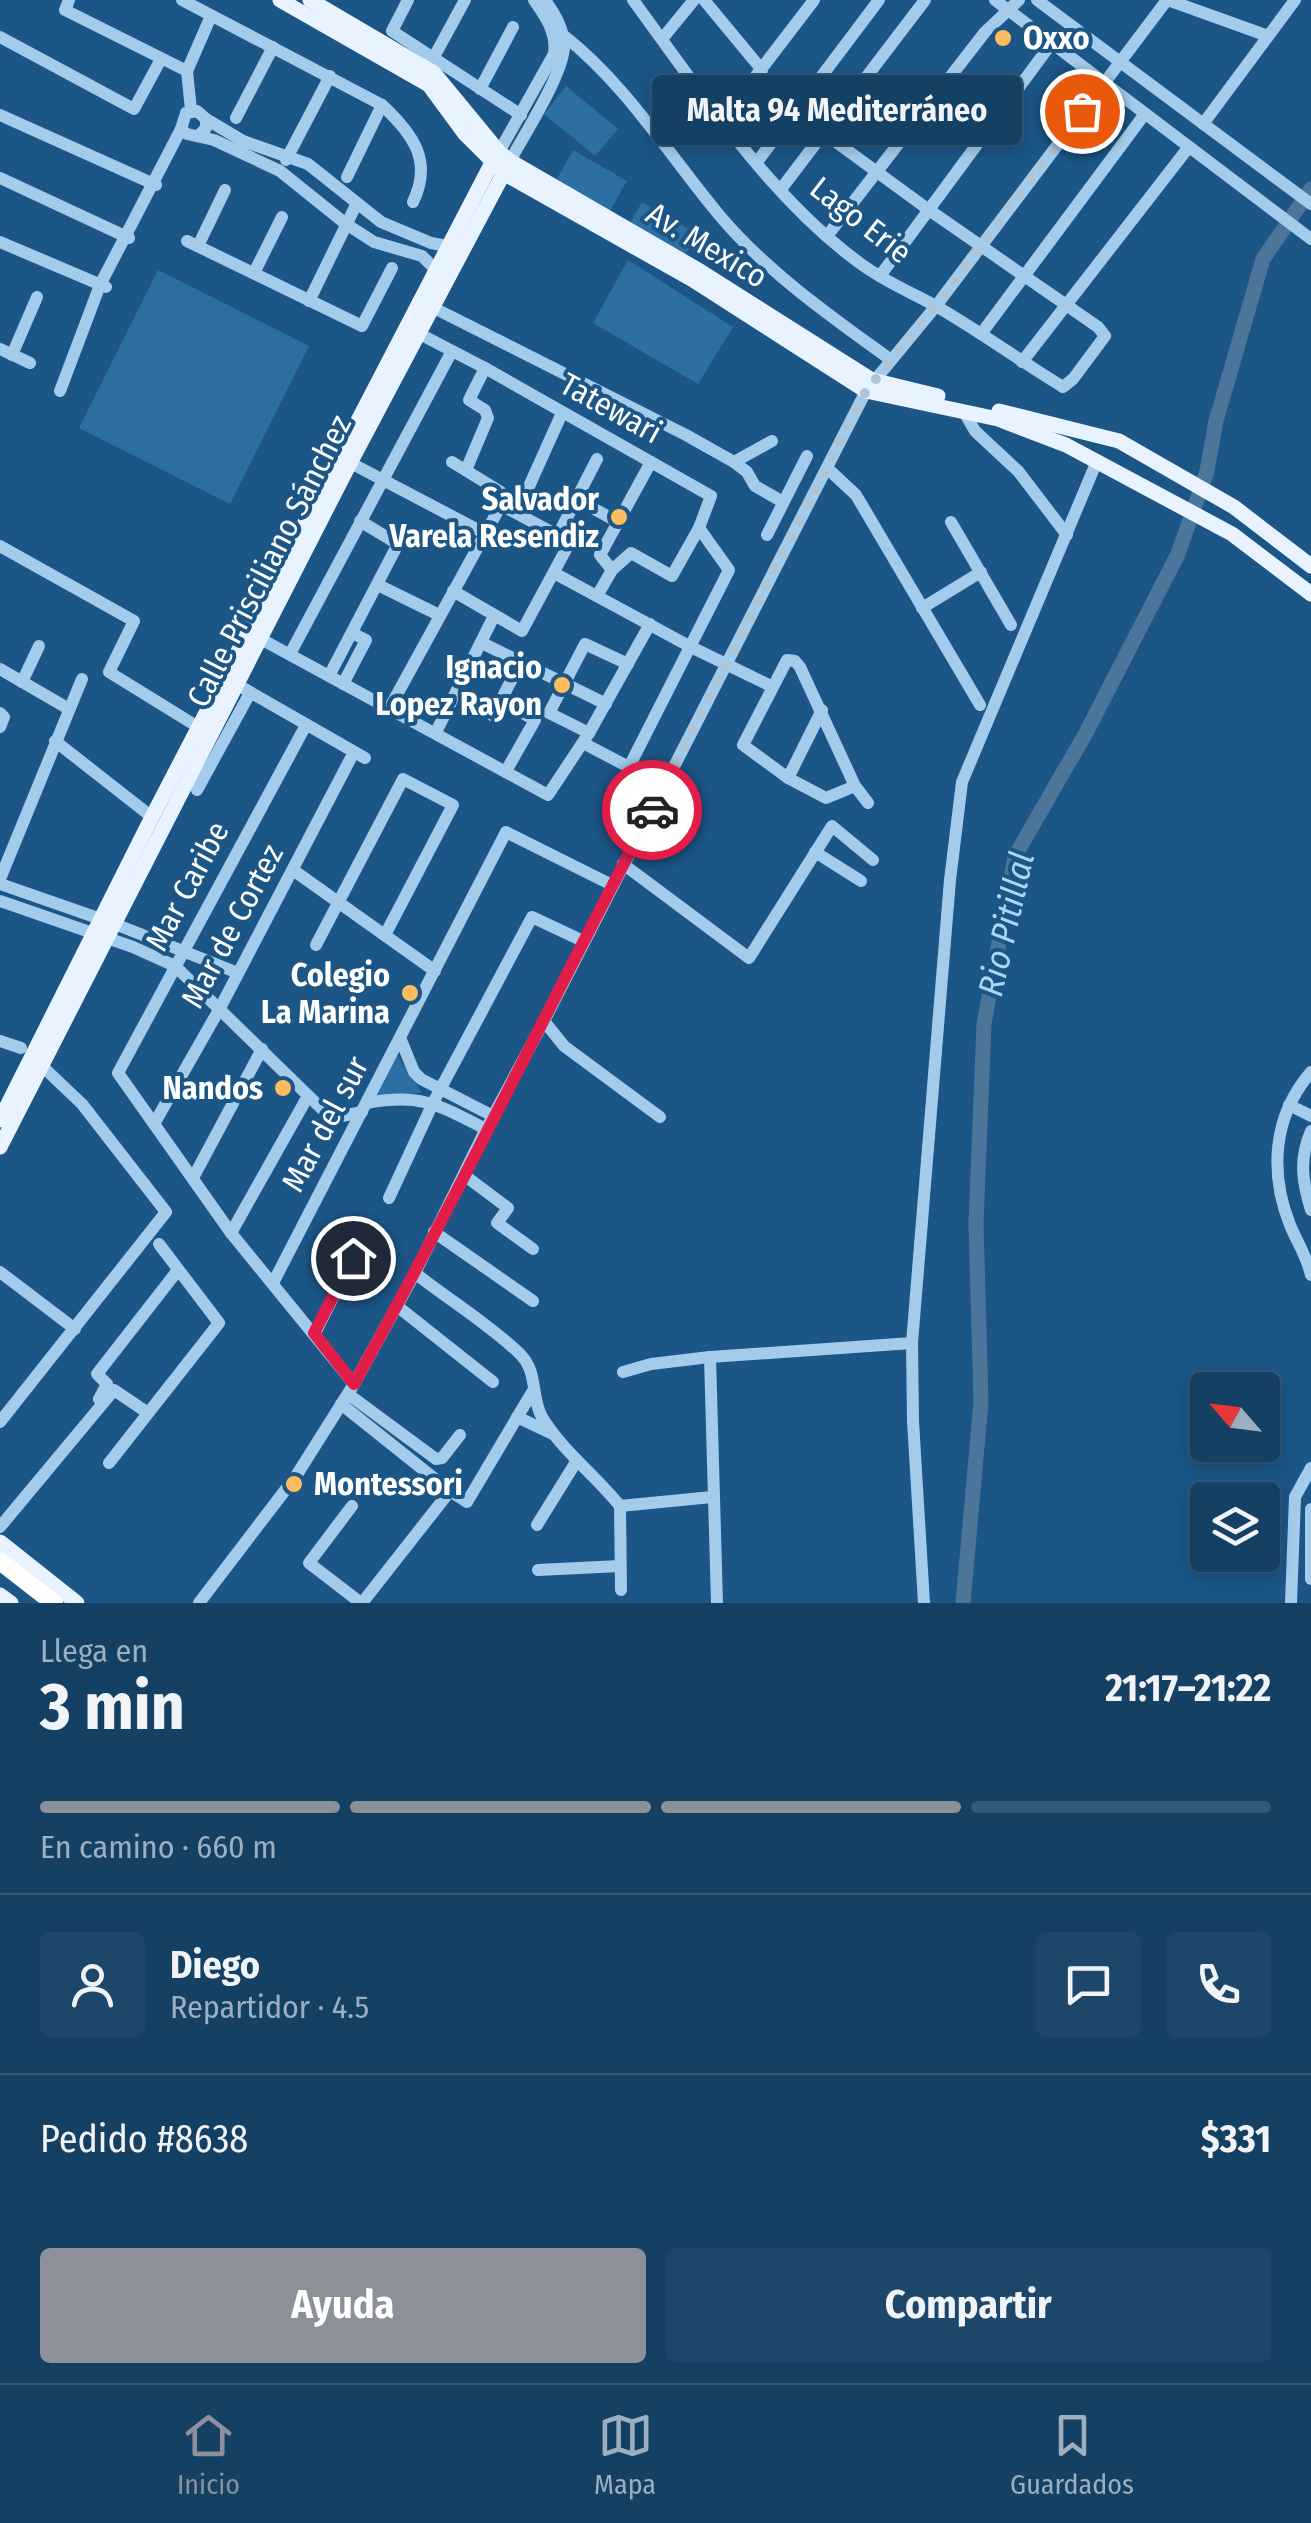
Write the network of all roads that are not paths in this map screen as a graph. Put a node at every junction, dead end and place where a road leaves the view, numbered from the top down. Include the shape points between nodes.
1 (70, 0) edge
2 (182, 0) edge
3 (280, 0) edge
4 (310, 0) edge
5 (408, 0) edge
6 (464, 0) edge
7 (534, 0) edge
8 (544, 0) edge
9 (633, 0) edge
10 (694, 0) edge
11 (704, 0) edge
12 (814, 0) edge
13 (878, 0) edge
14 (925, 0) edge
15 (995, 0) edge
16 (1019, 0) edge
17 (1037, 0) edge
18 (1167, 0) edge
19 (1292, 1) edge
20 (1007, 10) junction
21 (212, 16) junction
22 (513, 27) dead end
23 (563, 35) junction
24 (1268, 36) junction
25 (0, 37) edge
26 (662, 39) junction
27 (1051, 44) junction
28 (274, 47) junction
29 (434, 57) junction
30 (160, 59) junction
31 (1119, 62) junction
32 (762, 70) junction
33 (187, 71) junction
34 (330, 76) junction
35 (1103, 84) junction
36 (480, 89) junction
37 (382, 105) junction
38 (191, 110) junction
39 (0, 115) edge
40 (521, 115) junction
41 (1144, 116) junction
42 (236, 118) dead end
43 (206, 119) junction
44 (724, 119) junction
45 (1203, 124) junction
46 (189, 132) junction
47 (825, 134) junction
48 (1188, 148) junction
49 (289, 155) junction
50 (501, 162) junction
51 (758, 162) junction
52 (280, 171) junction
53 (878, 173) junction
54 (347, 177) dead end
55 (0, 178) edge
56 (154, 184) junction
57 (781, 189) junction
58 (225, 190) dead end
59 (413, 202) dead end
60 (1311, 204) edge
61 (356, 205) junction
62 (928, 210) junction
63 (282, 217) dead end
64 (346, 224) junction
65 (402, 232) junction
66 (827, 236) junction
67 (127, 237) junction
68 (1311, 239) edge
69 (0, 242) edge
70 (447, 246) junction
71 (980, 246) junction
72 (395, 248) junction
73 (392, 268) dead end
74 (436, 269) junction
75 (254, 273) junction
76 (1023, 274) junction
77 (880, 276) junction
78 (102, 290) junction
79 (36, 297) dead end
80 (308, 301) junction
81 (426, 304) junction
82 (1065, 305) junction
83 (936, 306) junction
84 (412, 330) junction
85 (981, 334) junction
86 (452, 350) junction
87 (6, 352) edge
88 (891, 360) junction
89 (1022, 362) junction
90 (30, 364) dead end
91 (485, 368) junction
92 (869, 385) junction
93 (60, 391) dead end
94 (964, 412) junction
95 (562, 413) junction
96 (772, 441) dead end
97 (807, 456) dead end
98 (344, 459) junction
99 (596, 459) dead end
100 (452, 462) dead end
101 (651, 462) junction
102 (734, 462) junction
103 (1101, 464) junction
104 (826, 468) junction
105 (466, 470) junction
106 (380, 479) junction
107 (576, 499) junction
108 (784, 502) junction
109 (501, 505) junction
110 (517, 513) junction
111 (360, 521) junction
112 (618, 522) junction
113 (951, 522) dead end
114 (699, 528) junction
115 (484, 533) junction
116 (767, 535) dead end
117 (1067, 535) junction
118 (564, 539) junction
119 (0, 546) edge
120 (1311, 566) edge
121 (612, 570) junction
122 (981, 572) junction
123 (554, 573) junction
124 (378, 585) junction
125 (453, 591) junction
126 (1311, 594) edge
127 (597, 596) junction
128 (922, 608) junction
129 (440, 615) junction
130 (494, 616) junction
131 (650, 624) junction
132 (1010, 625) dead end
133 (352, 632) junction
134 (259, 638) junction
135 (482, 643) junction
136 (39, 646) dead end
137 (691, 647) junction
138 (290, 654) junction
139 (520, 663) junction
140 (728, 663) junction
141 (628, 664) junction
142 (0, 669) edge
143 (328, 676) junction
144 (82, 679) dead end
145 (22, 682) junction
146 (343, 684) junction
147 (564, 685) junction
148 (772, 686) junction
149 (243, 688) junction
150 (500, 700) junction
151 (606, 704) junction
152 (980, 705) dead end
153 (389, 708) junction
154 (70, 709) junction
155 (822, 710) junction
156 (0, 713) edge
157 (493, 716) dead end
158 (306, 725) junction
159 (0, 727) edge
160 (198, 727) junction
161 (436, 732) junction
162 (586, 738) junction
163 (55, 741) junction
164 (629, 768) junction
165 (506, 770) junction
166 (788, 778) junction
167 (665, 786) junction
168 (855, 786) junction
169 (197, 790) dead end
170 (868, 803) dead end
171 (152, 817) junction
172 (815, 852) junction
173 (873, 860) dead end
174 (624, 864) junction
175 (293, 870) junction
176 (861, 881) dead end
177 (0, 882) edge
178 (612, 886) junction
179 (0, 900) edge
180 (337, 903) junction
181 (104, 929) junction
182 (385, 935) junction
183 (584, 941) junction
184 (316, 946) dead end
185 (183, 950) junction
186 (174, 966) junction
187 (436, 972) junction
188 (238, 973) junction
189 (220, 1008) junction
190 (544, 1021) junction
191 (401, 1040) junction
192 (0, 1041) edge
193 (533, 1044) junction
194 (564, 1046) junction
195 (21, 1048) dead end
196 (262, 1049) junction
197 (42, 1066) junction
198 (1311, 1072) edge
199 (440, 1089) junction
200 (308, 1096) junction
201 (432, 1103) junction
202 (1289, 1105) junction
203 (364, 1107) junction
204 (322, 1109) junction
205 (493, 1116) junction
206 (1311, 1116) edge
207 (660, 1117) dead end
208 (0, 1120) edge
209 (154, 1124) junction
210 (486, 1129) junction
211 (1311, 1131) edge
212 (350, 1134) junction
213 (0, 1147) edge
214 (464, 1175) junction
215 (193, 1178) junction
216 (389, 1198) dead end
217 (1311, 1210) edge
218 (232, 1232) junction
219 (434, 1232) junction
220 (160, 1244) dead end
221 (533, 1249) dead end
222 (353, 1258) dead end
223 (178, 1270) junction
224 (0, 1272) edge
225 (415, 1273) junction
226 (1311, 1275) edge
227 (274, 1281) junction
228 (533, 1301) dead end
229 (397, 1306) junction
230 (75, 1329) junction
231 (314, 1333) junction
232 (912, 1343) junction
233 (710, 1357) junction
234 (623, 1372) dead end
235 (493, 1382) dead end
236 (534, 1389) junction
237 (348, 1394) junction
238 (148, 1413) junction
239 (517, 1417) junction
240 (0, 1422) edge
241 (460, 1435) dead end
242 (556, 1435) junction
243 (72, 1438) junction
244 (576, 1462) junction
245 (108, 1464) dead end
246 (1311, 1468) edge
247 (450, 1491) junction
248 (712, 1497) junction
249 (352, 1506) dead end
250 (620, 1506) junction
251 (1311, 1509) edge
252 (537, 1525) dead end
253 (0, 1528) edge
254 (0, 1542) edge
255 (0, 1561) edge
256 (620, 1566) junction
257 (538, 1570) dead end
258 (0, 1576) edge
259 (1311, 1579) edge
260 (621, 1590) dead end
261 (0, 1595) edge
262 (11, 1603) edge
263 (36, 1603) edge
264 (54, 1603) edge
265 (77, 1603) edge
266 (199, 1603) edge
267 (362, 1603) edge
268 (717, 1603) edge
269 (924, 1603) edge
270 (1292, 1603) edge

1 - 30 street via 66,10
2 - 21 street
3 - 50 main road via 430,85
4 - 50 main road via 434,73
5 - 29 street via 392,31
6 - 29 street
7 - 40 street, Calle Prisciliano Sánchez via 556,42
8 - 23 street
9 - 26 street, Lago Erie
10 - 26 street
11 - 32 street
12 - 32 street
13 - 51 street
14 - 47 street
15 - 20 street
16 - 20 street
17 - 31 street
18 - 24 street
18 - 31 street
19 - 24 street
20 - 27 street
20 - 53 street
21 - 28 street
21 - 33 street
22 - 36 street
23 - 50 street, Calle Prisciliano Sánchez via 559,69
23 - 88 street via 607,76 722,219 806,297
24 - 45 street
25 - 30 street via 134,109
26 - 44 street, Lago Erie
27 - 35 street
27 - 62 street
28 - 34 street
28 - 42 street
29 - 36 street
30 - 33 street
31 - 35 street
31 - 45 street
32 - 44 street
33 - 38 street
34 - 37 street
34 - 49 street
35 - 41 street
35 - 71 street
36 - 40 street
37 - 54 street
37 - 59 street via 418,150 422,184
38 - 43 street
38 - 46 street via 182,117
39 - 56 street
40 - 50 street, Calle Prisciliano Sánchez
41 - 48 street
41 - 76 street
43 - 46 street via 206,128
43 - 49 street via 243,142
44 - 51 street, Lago Erie
45 - 60 street
46 - 52 street
46 - 56 street
47 - 53 street
47 - 57 street
48 - 68 street
48 - 82 street
49 - 52 street
49 - 61 street
50 - 70 main road, Calle Prisciliano Sánchez
50 - 81 main road, Calle Prisciliano Sánchez
50 - 92 main road, Av. Mexico
51 - 57 street, Lago Erie
52 - 64 street
53 - 62 street
53 - 66 street
55 - 67 street
56 - 67 street
57 - 66 street, Lago Erie
58 - 75 street via 193,243
61 - 64 street
61 - 65 street
62 - 71 street
62 - 77 street
63 - 75 street
64 - 72 street
64 - 80 street
65 - 70 street
65 - 72 street
66 - 77 street, Lago Erie
67 - 78 street
69 - 78 street
70 - 74 main road, Calle Prisciliano Sánchez
71 - 76 street
71 - 83 street
72 - 74 street via 422,256
73 - 80 street via 362,326
74 - 81 main road, Calle Prisciliano Sánchez
75 - 80 street
76 - 82 street
76 - 85 street
77 - 83 street, Lago Erie
78 - 93 street
79 - 87 street
81 - 84 main road, Calle Prisciliano Sánchez
81 - 102 street
82 - 89 street
82 - 89 street, Lago Erie via 1104,336 1080,370 1063,387
83 - 85 street, Lago Erie
83 - 88 street
84 - 86 street, Tatewari
84 - 98 main road, Calle Prisciliano Sánchez
85 - 89 street, Lago Erie
86 - 91 street, Tatewari
86 - 106 street
87 - 90 street
88 - 92 street
91 - 95 street, Tatewari
91 - 105 street via 469,400 488,418
92 - 94 main road
92 - 104 street
92 - 120 main road via 1120,442 1239,510
94 - 103 main road via 1046,437
94 - 117 street
95 - 101 street, Tatewari
95 - 110 street
96 - 102 street
97 - 108 street
98 - 106 street
98 - 134 main road, Calle Prisciliano Sánchez
98 - 160 main road, Calle Prisciliano Sánchez
99 - 107 street
100 - 105 street
101 - 112 street
101 - 114 street, Tatewari via 711,496
102 - 108 street via 755,486
103 - 117 street
103 - 126 main road via 1226,531
104 - 128 street via 856,495
104 - 140 street
105 - 109 street via 501,492
106 - 111 street
106 - 115 street
107 - 112 street
107 - 118 street
108 - 116 street
109 - 110 street
109 - 115 street
110 - 118 street
111 - 124 street via 398,544
111 - 138 street
112 - 121 street via 600,555
113 - 122 street
114 - 121 street via 672,576 631,552
114 - 137 street via 729,570
115 - 125 street
117 - 232 street via 962,782
118 - 123 street
119 - 160 street via 134,621 109,672
121 - 127 street
122 - 128 street
122 - 132 street
123 - 127 street
123 - 130 street via 522,632
124 - 129 street
124 - 133 street
125 - 129 street
125 - 130 street
127 - 131 street
128 - 152 street
129 - 153 street
130 - 135 street
131 - 137 street
131 - 141 street
133 - 143 street
133 - 146 street via 366,640
134 - 138 street
134 - 149 main road, Calle Prisciliano Sánchez
135 - 139 street
135 - 161 street
136 - 145 street
137 - 140 street
137 - 164 street
138 - 143 street
139 - 147 street
139 - 150 street
140 - 148 street
140 - 167 street
141 - 147 street via 585,644
141 - 151 street
142 - 145 street
143 - 146 street
144 - 154 street
145 - 154 street
146 - 153 street
147 - 151 street
147 - 162 street via 549,713
148 - 155 street via 787,660 795,661
148 - 166 street via 743,745
149 - 158 street
149 - 169 street
149 - 181 main road, Calle Prisciliano Sánchez
150 - 157 street
150 - 165 street via 535,720
151 - 162 street
153 - 161 street
154 - 163 street
155 - 166 street
155 - 168 street
156 - 159 street
158 - 175 street, Mar de Cortez via 359,755
158 - 185 street, Mar Caribe
160 - 171 main road, Calle Prisciliano Sánchez
161 - 165 street
162 - 164 street
162 - 165 street via 548,794
163 - 171 street
163 - 177 street
164 - 167 street
166 - 168 street via 826,798
167 - 174 street
168 - 170 street
171 - 181 main road, Calle Prisciliano Sánchez
172 - 173 street via 832,826
172 - 174 street via 748,958
172 - 176 street
174 - 178 street
175 - 180 street
175 - 188 street, Mar de Cortez
177 - 181 street
178 - 183 street
178 - 187 street, Mar del sur via 506,832
179 - 181 street
180 - 182 street
180 - 182 street via 403,779 453,805
180 - 184 street
181 - 185 street
181 - 186 street
181 - 197 main road, Calle Prisciliano Sánchez
181 - 208 main road, Calle Prisciliano Sánchez
182 - 187 street
183 - 190 street
183 - 199 street via 532,917
185 - 186 street, Mar Caribe
185 - 188 street
186 - 189 street
186 - 209 street, Mar Caribe via 118,1073
187 - 191 street, Mar del sur
188 - 189 street, Mar de Cortez
189 - 196 street
189 - 209 street, Mar de Cortez
190 - 193 street
190 - 194 street
191 - 199 street via 414,1072
191 - 203 street, Mar del sur
192 - 195 street
193 - 194 street
193 - 205 street
194 - 207 street
196 - 200 street
196 - 215 street
197 - 213 main road, Calle Prisciliano Sánchez
197 - 230 street via 82,1104 166,1212
198 - 202 street
199 - 201 street
199 - 205 street
200 - 204 street
200 - 218 street
201 - 203 street via 400,1098
201 - 210 street
201 - 216 street
202 - 206 street
202 - 226 street via 1276,1174
203 - 204 street via 342,1116
203 - 212 street, Mar del sur
204 - 212 street
205 - 210 street
209 - 215 street
210 - 214 street
211 - 217 street via 1302,1177
212 - 227 street, Mar del sur
214 - 219 street
214 - 221 street via 508,1208 498,1223
215 - 218 street
218 - 227 street
219 - 225 street
219 - 228 street
220 - 223 street
222 - 231 street
223 - 238 street via 219,1324
223 - 243 street via 97,1374 107,1384
224 - 230 street
225 - 229 street
225 - 236 street via 520,1355
227 - 231 street
229 - 235 street
229 - 237 street
230 - 240 street
231 - 237 street
232 - 233 street
232 - 269 street
233 - 234 street
233 - 248 street
236 - 239 street
236 - 242 street via 541,1416
237 - 241 street via 436,1459
237 - 247 street
237 - 266 street via 296,1476
238 - 243 street via 114,1390
238 - 245 street
239 - 242 street
239 - 247 street via 467,1502
242 - 244 street
243 - 253 street
244 - 250 street
244 - 252 street
246 - 270 street via 1295,1497
247 - 267 street
248 - 250 street
248 - 268 street
249 - 267 street via 308,1563
250 - 256 street
251 - 259 street
254 - 265 main road
255 - 264 highway
256 - 257 street
256 - 260 street
258 - 263 highway
261 - 262 main road

